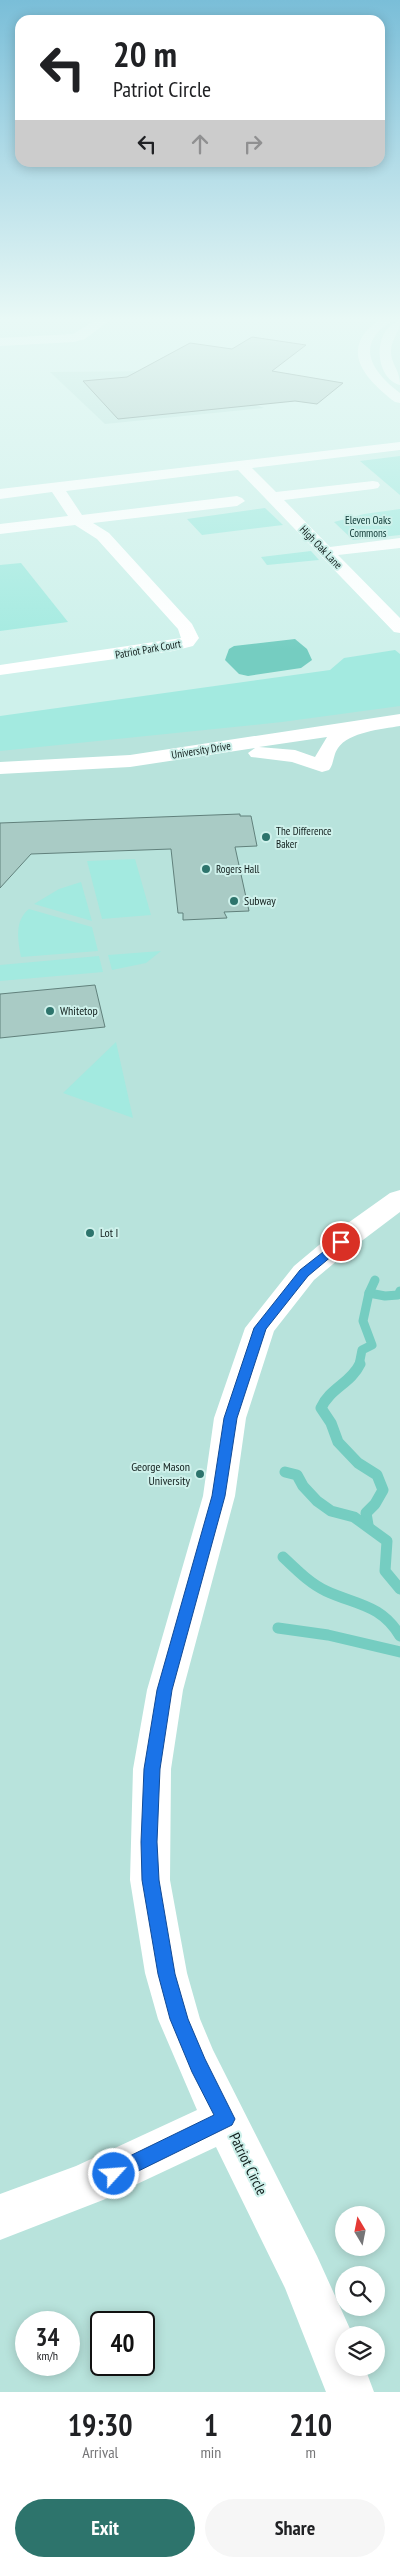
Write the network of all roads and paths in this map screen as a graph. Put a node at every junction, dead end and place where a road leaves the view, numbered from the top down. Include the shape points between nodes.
1 (400, 446) edge
2 (242, 466) junction
3 (373, 485) dead end
4 (49, 488) junction
5 (0, 494) edge
6 (272, 497) junction
7 (237, 501) dead end
8 (78, 520) junction
9 (0, 529) edge
10 (400, 544) edge
11 (325, 552) junction
12 (397, 623) edge
13 (0, 670) edge
14 (400, 720) edge
15 (366, 725) junction
16 (197, 751) junction
17 (0, 768) edge
18 (400, 1199) edge
19 (226, 2119) junction
20 (0, 2217) edge
21 (350, 2392) edge

1 - 2 street
2 - 4 street
2 - 6 street, High Oak Lane
3 - 6 street
4 - 5 street
4 - 8 street, Patriot Park Court via 61,517
6 - 11 street, High Oak Lane
7 - 8 street
8 - 9 street
8 - 13 street, Patriot Park Court via 103,536 143,578 186,628 190,638 173,646
10 - 11 street
11 - 12 street, High Oak Lane
14 - 15 street, University Drive
15 - 16 street, University Drive
15 - 16 street via 331,741 322,766 295,756
16 - 17 street, University Drive via 114,762
18 - 19 street, Patriot Circle via 304,1273 260,1328 230,1418 219,1496 165,1690 152,1769 150,1880 166,1974 179,2019
19 - 20 street via 114,2174
19 - 21 street, Patriot Circle via 301,2272

